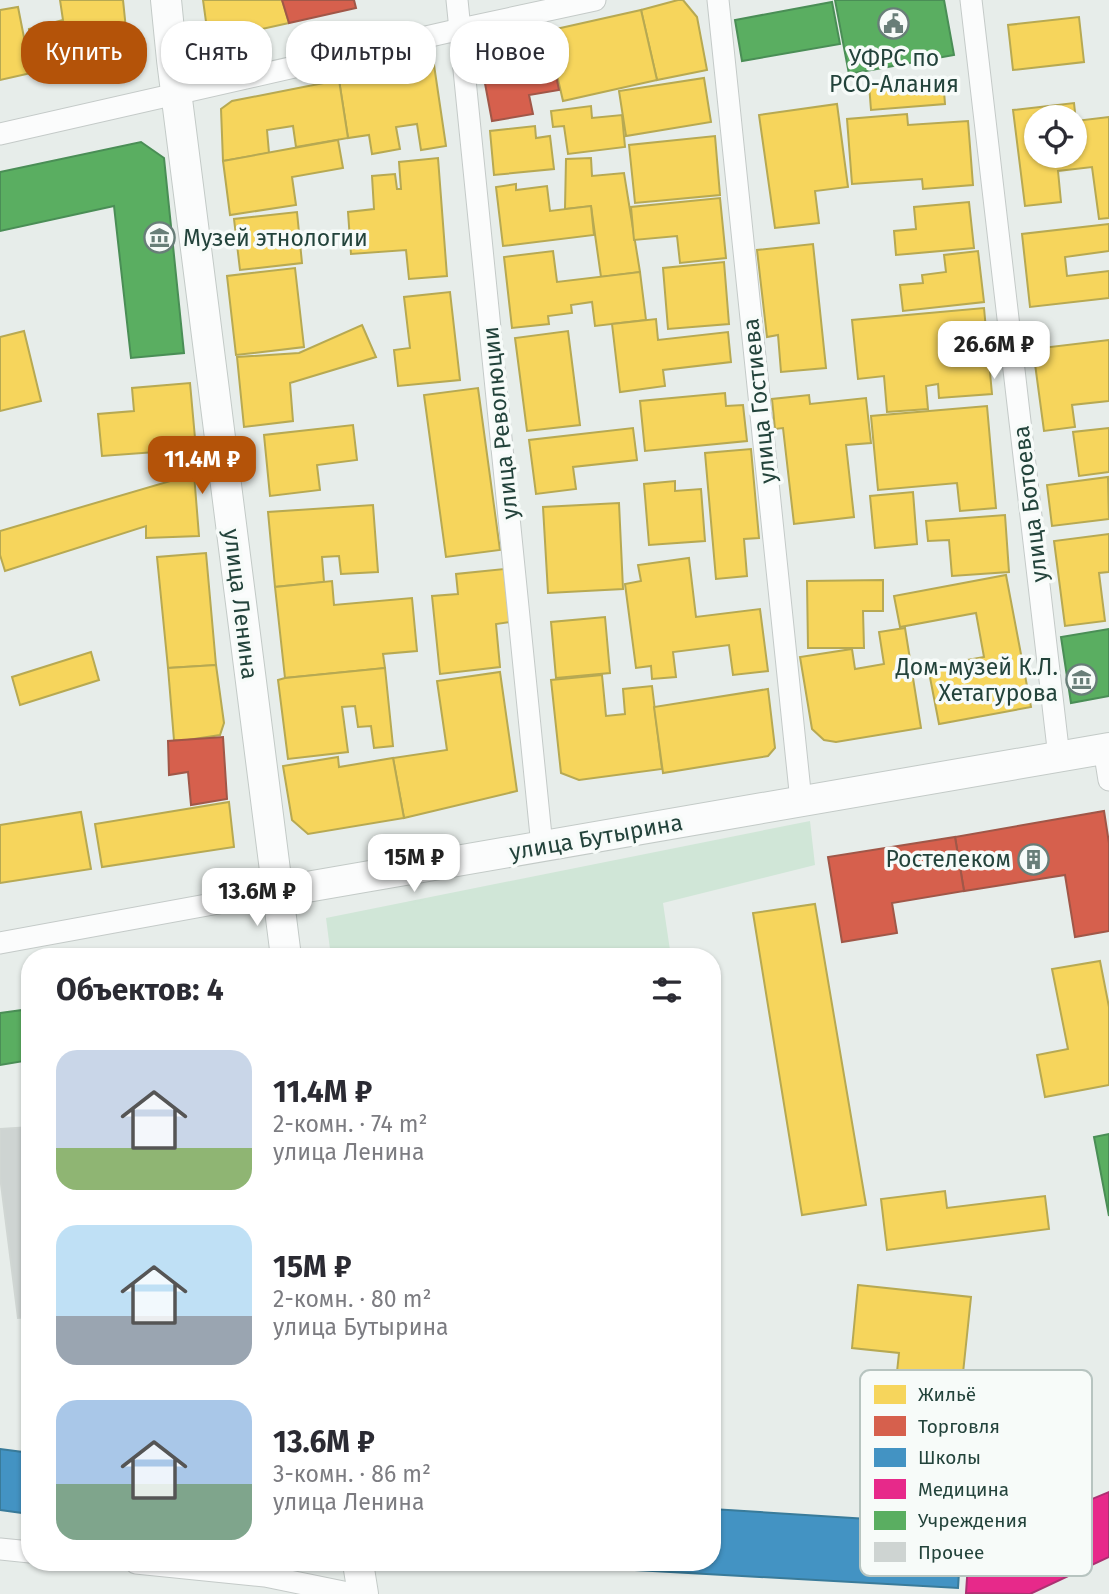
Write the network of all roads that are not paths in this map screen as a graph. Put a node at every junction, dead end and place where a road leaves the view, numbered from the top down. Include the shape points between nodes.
1 (166, 0) edge
2 (457, 0) edge
3 (595, 0) edge
4 (718, 0) edge
5 (971, 0) edge
6 (460, 21) edge
7 (498, 21) edge
8 (450, 31) edge
9 (466, 84) edge
10 (176, 93) junction
11 (0, 134) edge
12 (1106, 749) edge
13 (1059, 757) junction
14 (1109, 779) edge
15 (801, 801) junction
16 (542, 846) junction
17 (278, 892) junction
18 (0, 943) edge
19 (285, 948) edge
20 (0, 1549) edge
21 (21, 1551) edge
22 (215, 1571) edge
23 (360, 1571) edge
24 (353, 1594) edge
25 (363, 1594) edge

1 - 10 main road, улица Ленина
2 - 6 street, улица Революции
3 - 7 street
4 - 15 street, улица Гостиева
5 - 13 street, улица Ботоева
8 - 10 street
9 - 16 street, улица Революции
10 - 11 street
10 - 17 main road, улица Ленина
12 - 13 main road, улица Бутырина
12 - 14 street
13 - 15 main road, улица Бутырина
15 - 16 main road, улица Бутырина
16 - 17 main road, улица Бутырина
17 - 18 street, улица Бутырина
17 - 19 main road, улица Ленина
20 - 21 street
22 - 24 street
23 - 25 main road

